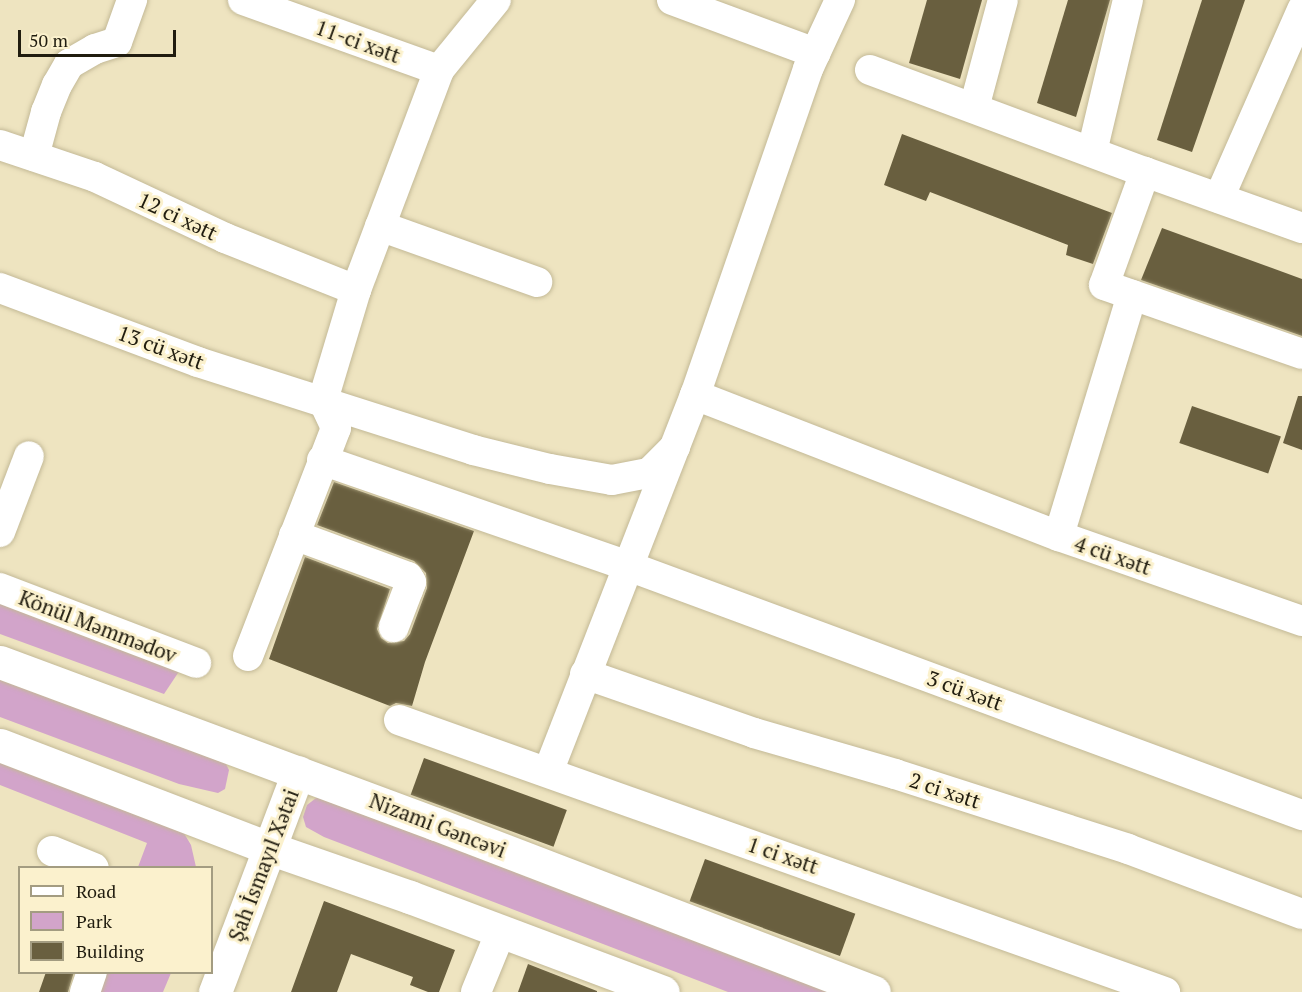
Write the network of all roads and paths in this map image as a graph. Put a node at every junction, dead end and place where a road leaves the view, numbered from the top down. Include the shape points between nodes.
1 (132, 0) edge
2 (243, 0) edge
3 (496, 0) edge
4 (672, 0) edge
5 (840, 0) edge
6 (1003, 0) edge
7 (1128, 0) edge
8 (1302, 10) edge
9 (815, 53) junction
10 (439, 70) junction
11 (870, 70) dead end
12 (974, 108) junction
13 (0, 145) edge
14 (1092, 152) junction
15 (34, 156) junction
16 (1145, 172) junction
17 (1219, 198) junction
18 (380, 226) junction
19 (1302, 228) edge
20 (537, 282) dead end
21 (0, 288) edge
22 (356, 290) junction
23 (1132, 295) junction
24 (1302, 354) edge
25 (695, 394) junction
26 (323, 400) junction
27 (675, 447) junction
28 (29, 456) dead end
29 (322, 460) junction
30 (0, 532) edge
31 (294, 534) junction
32 (1059, 536) junction
33 (628, 566) junction
34 (0, 588) edge
35 (1302, 621) edge
36 (394, 627) dead end
37 (248, 656) dead end
38 (0, 662) edge
39 (196, 663) dead end
40 (585, 674) junction
41 (399, 720) dead end
42 (0, 745) edge
43 (298, 772) junction
44 (548, 772) junction
45 (1302, 815) edge
46 (269, 848) junction
47 (52, 851) dead end
48 (91, 866) edge
49 (1302, 914) edge
50 (501, 931) junction
51 (91, 974) edge
52 (85, 992) edge
53 (215, 992) edge
54 (476, 992) edge
55 (663, 992) edge
56 (874, 992) edge
57 (1166, 992) edge

1 - 15 street via 117,42 94,49 69,64 46,111
2 - 10 street, 11-ci xətt
3 - 10 street
4 - 9 street
5 - 9 street
6 - 12 street
7 - 14 street
8 - 17 street
9 - 25 street
10 - 18 street
11 - 12 street
12 - 14 street
13 - 15 street, 12 ci xətt
14 - 16 street
15 - 22 street, 12 ci xətt via 95,177 225,238
16 - 17 street
16 - 23 street via 1104,285
17 - 19 street
18 - 20 street
18 - 22 street
21 - 26 street, 13 cü xətt via 198,362
22 - 26 street
23 - 24 street
23 - 32 street, 4 cü xətt
25 - 27 street
25 - 32 street
26 - 27 street, 13 cü xətt via 473,450 550,470 612,480 649,472
26 - 29 street via 336,428
27 - 33 street
28 - 30 street
29 - 31 street
29 - 33 street, 3 cü xətt
31 - 36 street via 408,577 411,582
31 - 37 street
32 - 35 street, 4 cü xətt
33 - 40 street
33 - 45 street, 3 cü xətt
34 - 39 street, Könül Məmmədov
38 - 43 main road, Nizami Gəncəvi
40 - 44 street
40 - 49 street, 2 ci xətt via 754,734 895,774 1128,849
41 - 44 street, 1 ci xətt
42 - 46 main road
43 - 46 main road, Şah İsmayıl Xətai
43 - 56 main road, Nizami Gəncəvi
44 - 57 street, 1 ci xətt
46 - 50 main road
46 - 53 main road, Şah İsmayıl Xətai
47 - 48 street
50 - 54 street
50 - 55 main road
51 - 52 street

